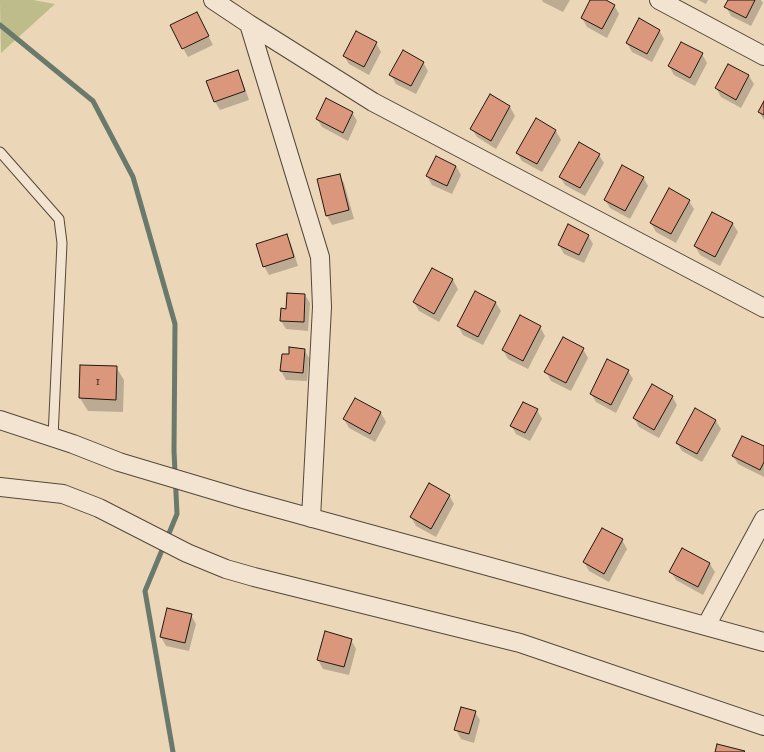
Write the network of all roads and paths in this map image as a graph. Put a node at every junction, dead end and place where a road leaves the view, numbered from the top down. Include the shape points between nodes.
1 (213, 0) edge
2 (660, 0) edge
3 (249, 24) junction
4 (764, 56) edge
5 (0, 152) edge
6 (764, 308) edge
7 (0, 420) edge
8 (53, 438) junction
9 (0, 488) edge
10 (311, 518) junction
11 (764, 519) edge
12 (706, 626) junction
13 (764, 642) edge
14 (764, 726) edge

1 - 3 street
2 - 4 street
3 - 6 street via 373,102
3 - 10 street via 320,257 322,308
5 - 8 lane via 59,219 62,243
7 - 8 street
8 - 10 street via 118,462
9 - 14 street via 63,494 99,508 187,553 226,569 520,643
10 - 12 street
11 - 12 street
12 - 13 street

